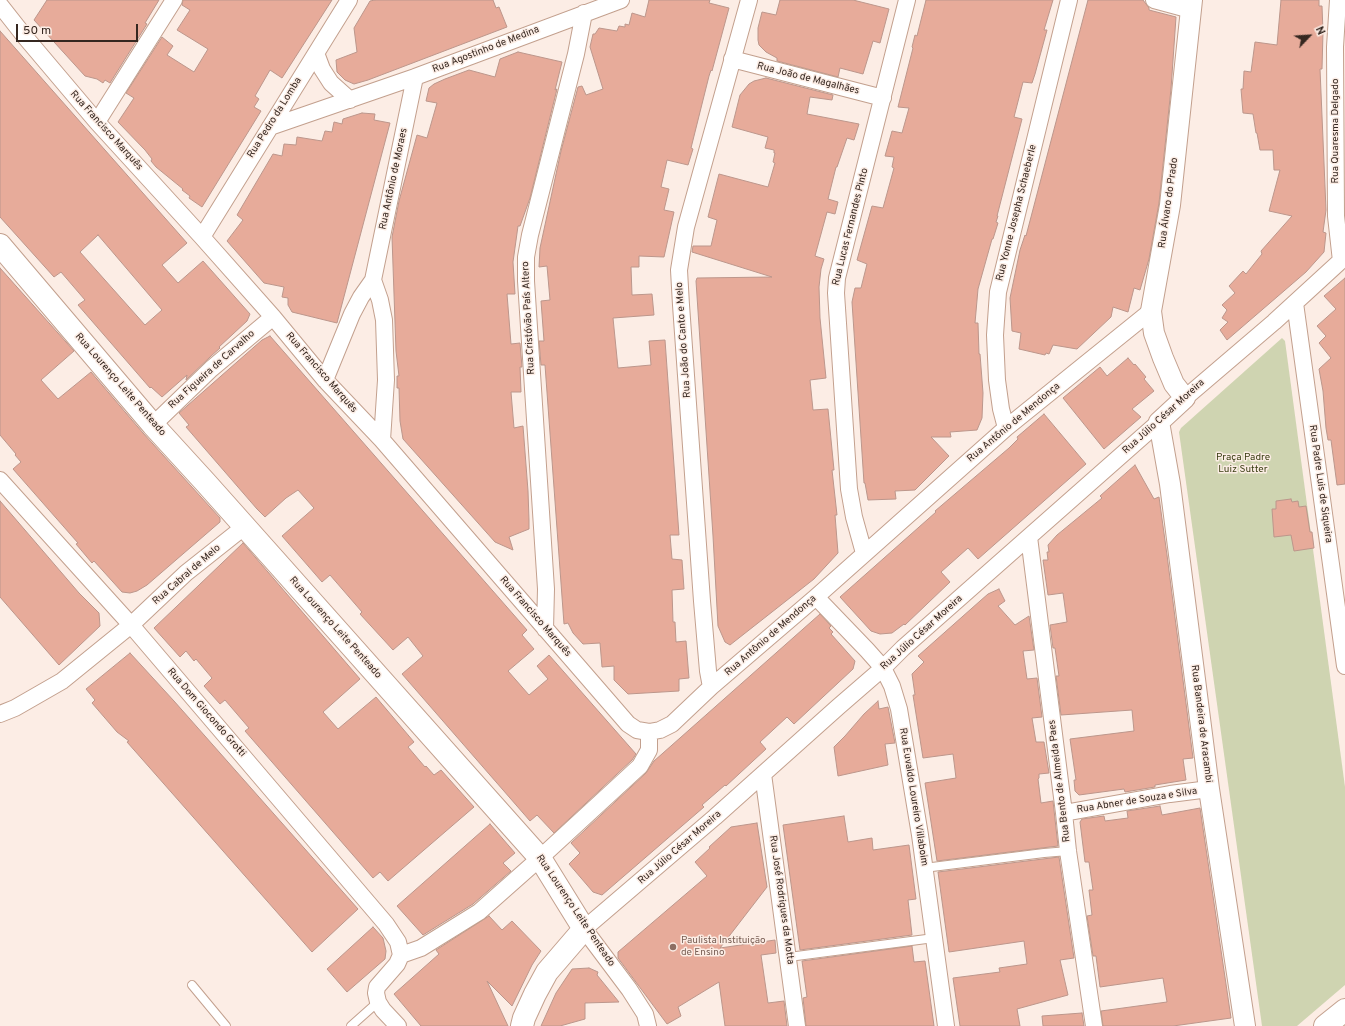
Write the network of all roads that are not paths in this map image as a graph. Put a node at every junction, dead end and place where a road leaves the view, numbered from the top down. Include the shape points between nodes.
1 (174, 0) edge
2 (349, 0) edge
3 (621, 0) edge
4 (749, 0) edge
5 (908, 0) edge
6 (1069, 0) edge
7 (1154, 0) edge
8 (1338, 0) edge
9 (0, 5) edge
10 (1191, 5) edge
11 (584, 14) junction
12 (1340, 43) edge
13 (316, 53) junction
14 (732, 59) junction
15 (415, 77) junction
16 (883, 98) junction
17 (350, 100) junction
18 (97, 122) junction
19 (270, 127) junction
20 (202, 237) junction
21 (0, 245) edge
22 (1343, 259) edge
23 (372, 280) junction
24 (1295, 303) junction
25 (1151, 311) junction
26 (273, 317) junction
27 (325, 380) junction
28 (1185, 398) junction
29 (1159, 422) junction
30 (152, 424) junction
31 (1006, 428) junction
32 (382, 440) junction
33 (0, 480) edge
34 (244, 527) junction
35 (1029, 536) junction
36 (864, 553) junction
37 (816, 597) junction
38 (131, 625) junction
39 (545, 629) junction
40 (1345, 666) edge
41 (883, 668) junction
42 (711, 687) junction
43 (0, 714) edge
44 (649, 732) junction
45 (763, 774) junction
46 (1209, 789) junction
47 (1064, 813) junction
48 (1068, 851) junction
49 (540, 858) junction
50 (924, 868) junction
51 (584, 929) junction
52 (934, 938) junction
53 (401, 954) junction
54 (789, 957) junction
55 (192, 985) dead end
56 (378, 1002) junction
57 (1345, 1010) edge
58 (226, 1026) edge
59 (351, 1026) edge
60 (398, 1026) edge
61 (522, 1026) edge
62 (648, 1026) edge
63 (797, 1026) edge
64 (946, 1026) edge
65 (1094, 1026) edge
66 (1245, 1026) edge
67 (1325, 1026) edge

1 - 18 street
2 - 13 street, Rua Pedro da Lomba
3 - 11 street, Rua Agostinho de Medina
4 - 14 street, Rua João do Canto e Melo
5 - 16 street, Rua Lucas Fernandes Pinto
6 - 31 street, Rua Yonne Josepha Schaeberle via 998,292 995,335 997,380
7 - 10 street
8 - 12 street, Rua Quaresma Delgado
9 - 18 street, Rua Francisco Marquês
10 - 25 street, Rua Álvaro do Prado via 1170,205
11 - 15 street, Rua Agostinho de Medina
11 - 39 street, Rua Cristóvão País Altero via 526,257 546,589
12 - 22 street, Rua Quaresma Delgado via 1336,216
13 - 17 street via 330,83
13 - 19 street, Rua Pedro da Lomba
14 - 16 street, Rua João de Magalhães
14 - 42 street, Rua João do Canto e Melo via 686,227 679,270 702,601
15 - 17 street, Rua Agostinho de Medina
15 - 23 street, Rua Antônio de Moraes
16 - 36 street, Rua Lucas Fernandes Pinto via 837,278 836,293 850,489 854,517
17 - 19 street, Rua Agostinho de Medina
18 - 20 street, Rua Francisco Marquês
19 - 20 street, Rua Pedro da Lomba
20 - 26 street, Rua Francisco Marquês
21 - 30 main road, Rua Lourenço Leite Penteado
22 - 24 street, Rua Júlio César Moreira
23 - 27 street, Rua Antônio de Moraes via 352,314
23 - 32 street via 384,320 386,380
24 - 28 street, Rua Júlio César Moreira
24 - 40 street, Rua Padre Luis de Siqueira
25 - 28 street, Rua Álvaro do Prado via 1154,333 1162,358 1174,384
25 - 31 street, Rua Antônio de Mendonça
26 - 27 street, Rua Francisco Marquês
26 - 30 street, Rua Figueira de Carvalho via 211,369
27 - 32 street, Rua Francisco Marquês
28 - 29 street, Rua Júlio César Moreira
29 - 35 street, Rua Júlio César Moreira
29 - 46 street, Rua Bandeira de Aracambi via 1170,484
30 - 34 main road, Rua Lourenço Leite Penteado
31 - 36 street, Rua Antônio de Mendonça
32 - 39 street, Rua Francisco Marquês
33 - 38 street, Rua Dom Giocondo Grotti
34 - 38 street, Rua Cabral de Melo via 186,573
34 - 49 main road, Rua Lourenço Leite Penteado
35 - 41 street, Rua Júlio César Moreira
35 - 47 street, Rua Bento de Almeida Paes
36 - 37 street, Rua Antônio de Mendonça
37 - 41 street, Rua Euvaldo Loureiro Villaboim
37 - 42 street, Rua Antônio de Mendonça
38 - 43 street, Rua Cabral de Melo via 62,681
38 - 53 street, Rua Dom Giocondo Grotti via 386,924 398,942
39 - 44 street, Rua Francisco Marquês via 628,724 637,730
41 - 45 street, Rua Júlio César Moreira
41 - 50 street, Rua Euvaldo Loureiro Villaboim via 899,708
42 - 44 street, Rua Antônio de Mendonça via 672,724
44 - 49 street via 649,750 640,766
45 - 51 street, Rua Júlio César Moreira
45 - 54 street, Rua José Rodrigues da Motta
46 - 47 street, Rua Abner de Souza e Silva
46 - 66 street, Rua Bandeira de Aracambi
47 - 48 street, Rua Bento de Almeida Paes
48 - 50 lane
48 - 65 street, Rua Bento de Almeida Paes
49 - 51 main road, Rua Lourenço Leite Penteado
49 - 53 street via 479,912 421,948
50 - 52 street, Rua Euvaldo Loureiro Villaboim
51 - 61 main road, Rua Júlio César Moreira via 548,972 532,1000
51 - 62 street, Rua Lourenço Leite Penteado via 629,989
52 - 54 lane
52 - 64 street, Rua Euvaldo Loureiro Villaboim
53 - 56 street via 397,964 377,987
54 - 63 street, Rua José Rodrigues da Motta
55 - 58 lane
56 - 59 lane
56 - 60 street
57 - 67 main road

